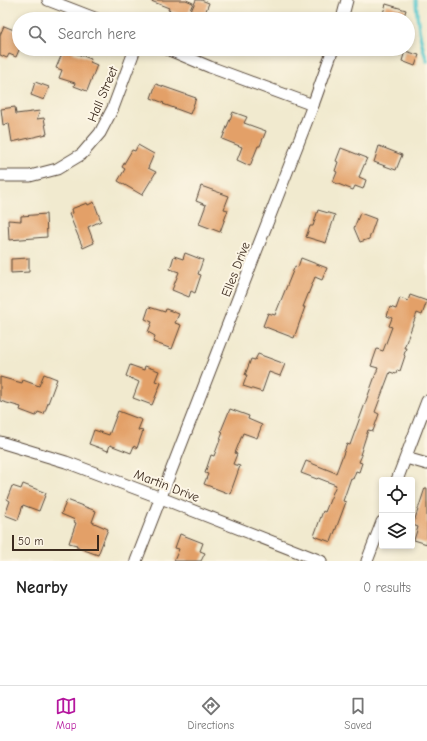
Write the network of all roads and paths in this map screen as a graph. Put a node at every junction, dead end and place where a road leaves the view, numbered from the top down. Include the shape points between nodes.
1 (48, 0) edge
2 (347, 0) edge
3 (79, 12) edge
4 (344, 12) edge
5 (132, 56) edge
6 (184, 56) edge
7 (330, 56) edge
8 (313, 105) junction
9 (0, 176) edge
10 (427, 401) edge
11 (0, 442) edge
12 (406, 458) junction
13 (427, 464) edge
14 (399, 477) edge
15 (161, 498) junction
16 (379, 530) edge
17 (136, 561) edge
18 (321, 561) edge
19 (367, 561) edge

1 - 3 street
2 - 4 street
5 - 9 street, Hall Street via 113,108 100,133 82,154 57,169 30,176
6 - 8 street
7 - 8 street, Elles Drive
8 - 15 street, Elles Drive
10 - 12 street
11 - 15 street, Martin Drive via 66,462
12 - 13 street
12 - 14 street
15 - 17 street, Elles Drive
15 - 18 street, Martin Drive
16 - 19 street

